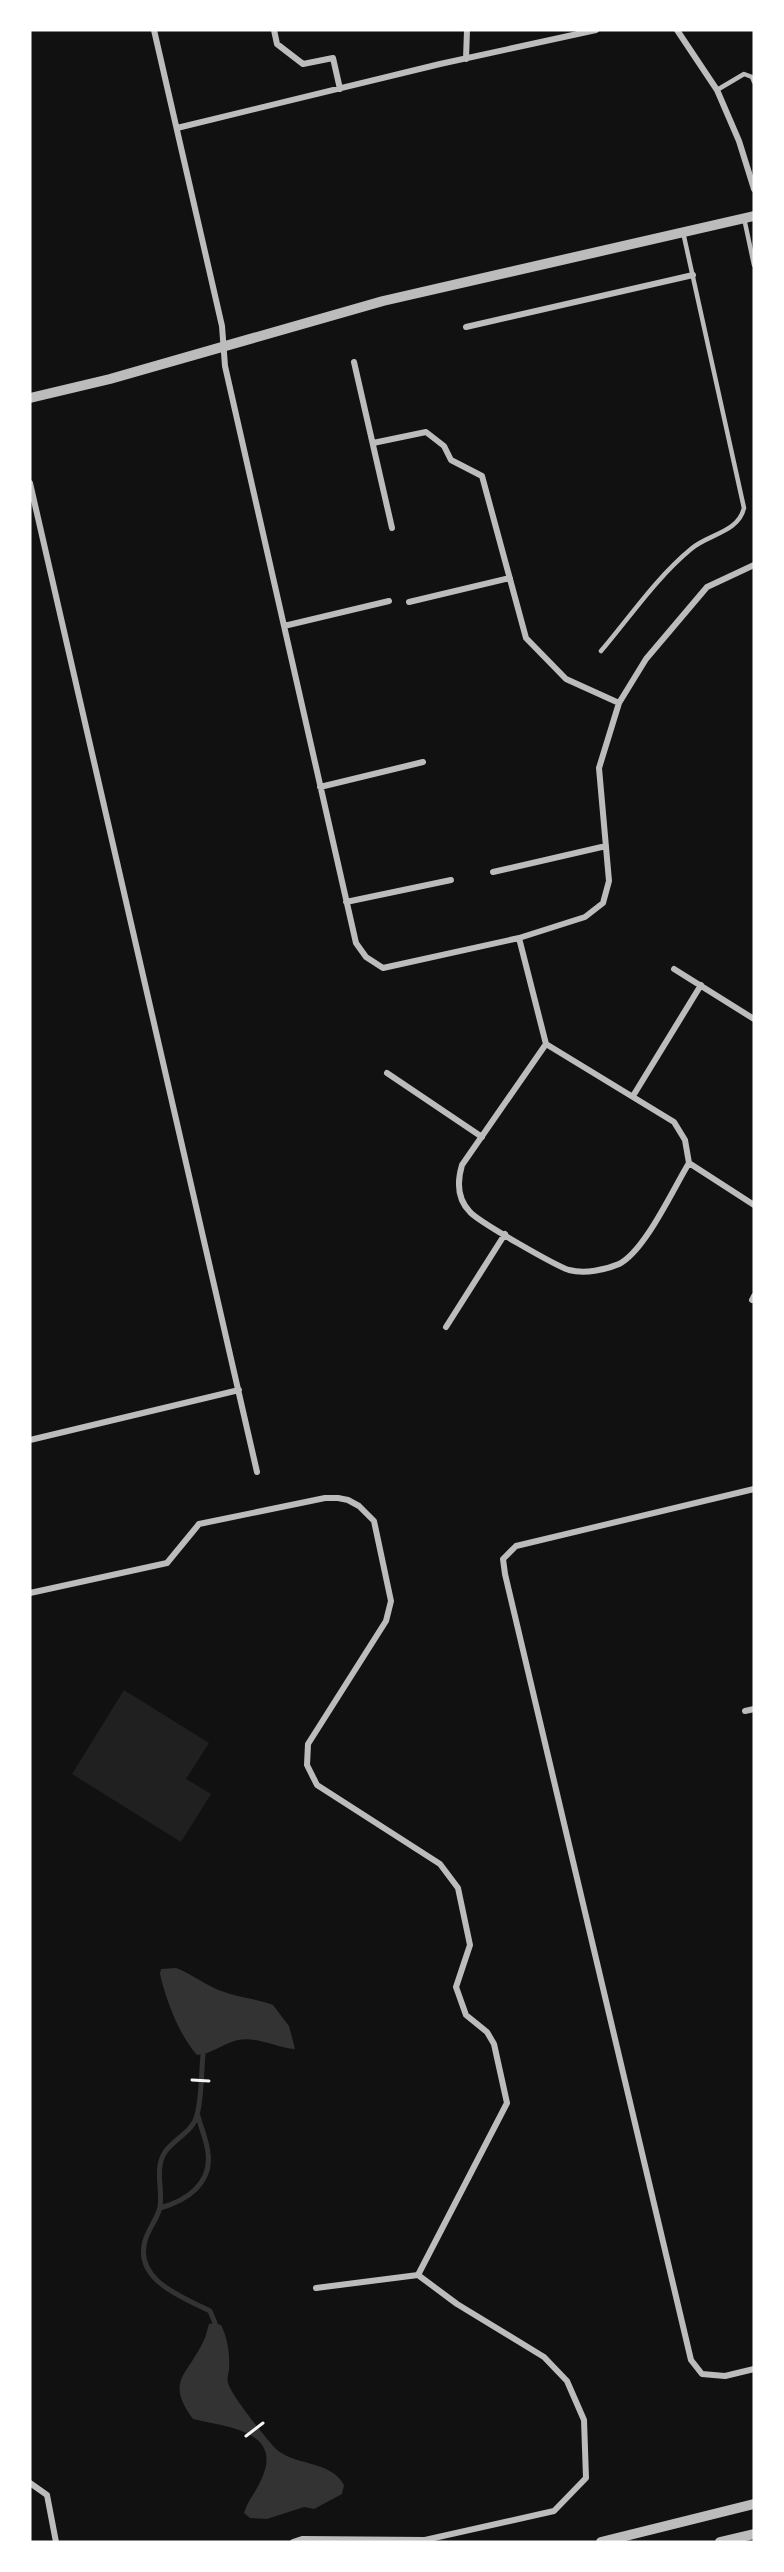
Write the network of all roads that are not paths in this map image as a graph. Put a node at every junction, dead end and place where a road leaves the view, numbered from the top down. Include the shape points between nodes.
1 (154, 30) edge
2 (274, 30) edge
3 (467, 30) edge
4 (596, 30) edge
5 (677, 30) edge
6 (466, 59) junction
7 (754, 82) edge
8 (340, 89) junction
9 (717, 90) junction
10 (177, 128) junction
11 (754, 189) edge
12 (749, 217) edge
13 (683, 232) junction
14 (754, 265) edge
15 (693, 275) junction
16 (466, 327) dead end
17 (224, 346) junction
18 (354, 362) dead end
19 (30, 398) edge
20 (373, 443) junction
21 (30, 483) edge
22 (392, 528) dead end
23 (754, 565) edge
24 (510, 578) junction
25 (390, 601) dead end
26 (409, 602) dead end
27 (284, 626) junction
28 (601, 651) dead end
29 (620, 703) junction
30 (423, 762) dead end
31 (320, 786) junction
32 (606, 846) junction
33 (493, 872) dead end
34 (451, 880) dead end
35 (346, 902) junction
36 (519, 938) junction
37 (674, 969) dead end
38 (700, 985) junction
39 (754, 1019) edge
40 (546, 1044) junction
41 (387, 1073) dead end
42 (633, 1096) junction
43 (482, 1137) junction
44 (689, 1163) junction
45 (754, 1205) edge
46 (505, 1234) junction
47 (446, 1327) dead end
48 (238, 1390) junction
49 (30, 1440) edge
50 (258, 1472) dead end
51 (754, 1489) edge
52 (30, 1593) edge
53 (754, 1708) edge
54 (745, 1711) dead end
55 (418, 2275) junction
56 (316, 2288) dead end
57 (754, 2369) edge
58 (30, 2483) edge
59 (754, 2504) edge
60 (754, 2534) edge
61 (302, 2540) edge
62 (56, 2542) edge
63 (293, 2542) edge
64 (601, 2542) edge
65 (720, 2542) edge

1 - 10 street
2 - 8 street via 277,44 303,64 333,58
3 - 6 street
4 - 6 street
5 - 9 street
6 - 8 street
7 - 9 lane via 744,74
8 - 10 street
9 - 11 street
10 - 17 street
12 - 13 street
12 - 14 lane
13 - 15 lane
13 - 17 street via 383,301
15 - 16 street
15 - 28 lane via 744,508 742,518 692,547 658,581
17 - 19 street
17 - 27 street via 225,366
18 - 20 street
20 - 22 street
20 - 24 street via 426,432 444,446 451,460 482,476
21 - 48 street
23 - 29 street via 707,587 646,659
24 - 26 street
24 - 29 street via 526,638 566,679
25 - 27 street
27 - 31 street
29 - 32 street via 599,768
30 - 31 street
31 - 35 street
32 - 33 street
32 - 36 street via 609,881 603,903 585,917
34 - 35 street
35 - 36 street via 356,943 366,957 384,968
36 - 40 street
37 - 38 street
38 - 39 street
38 - 42 street
40 - 42 street
40 - 43 street
41 - 43 street
42 - 44 street via 675,1122 685,1140
43 - 46 street via 462,1165 458,1189 470,1213
44 - 45 street
44 - 46 street via 636,1253 619,1264 597,1270 571,1270
46 - 47 street
48 - 49 street
48 - 50 street
51 - 57 street via 516,1546 503,1559 691,2360 702,2374 725,2376
52 - 55 street via 167,1563 199,1524 325,1498 359,1506 374,1521 390,1611 308,1744 307,1765 317,1785 440,1864 458,1888 470,1945 456,1987 466,2015 487,2032 494,2044 507,2103
53 - 54 street
55 - 56 street
55 - 61 street via 457,2304 544,2357 567,2380 584,2420 586,2478 554,2511 424,2540
58 - 62 street via 47,2495
59 - 64 street
60 - 65 street
61 - 63 street

